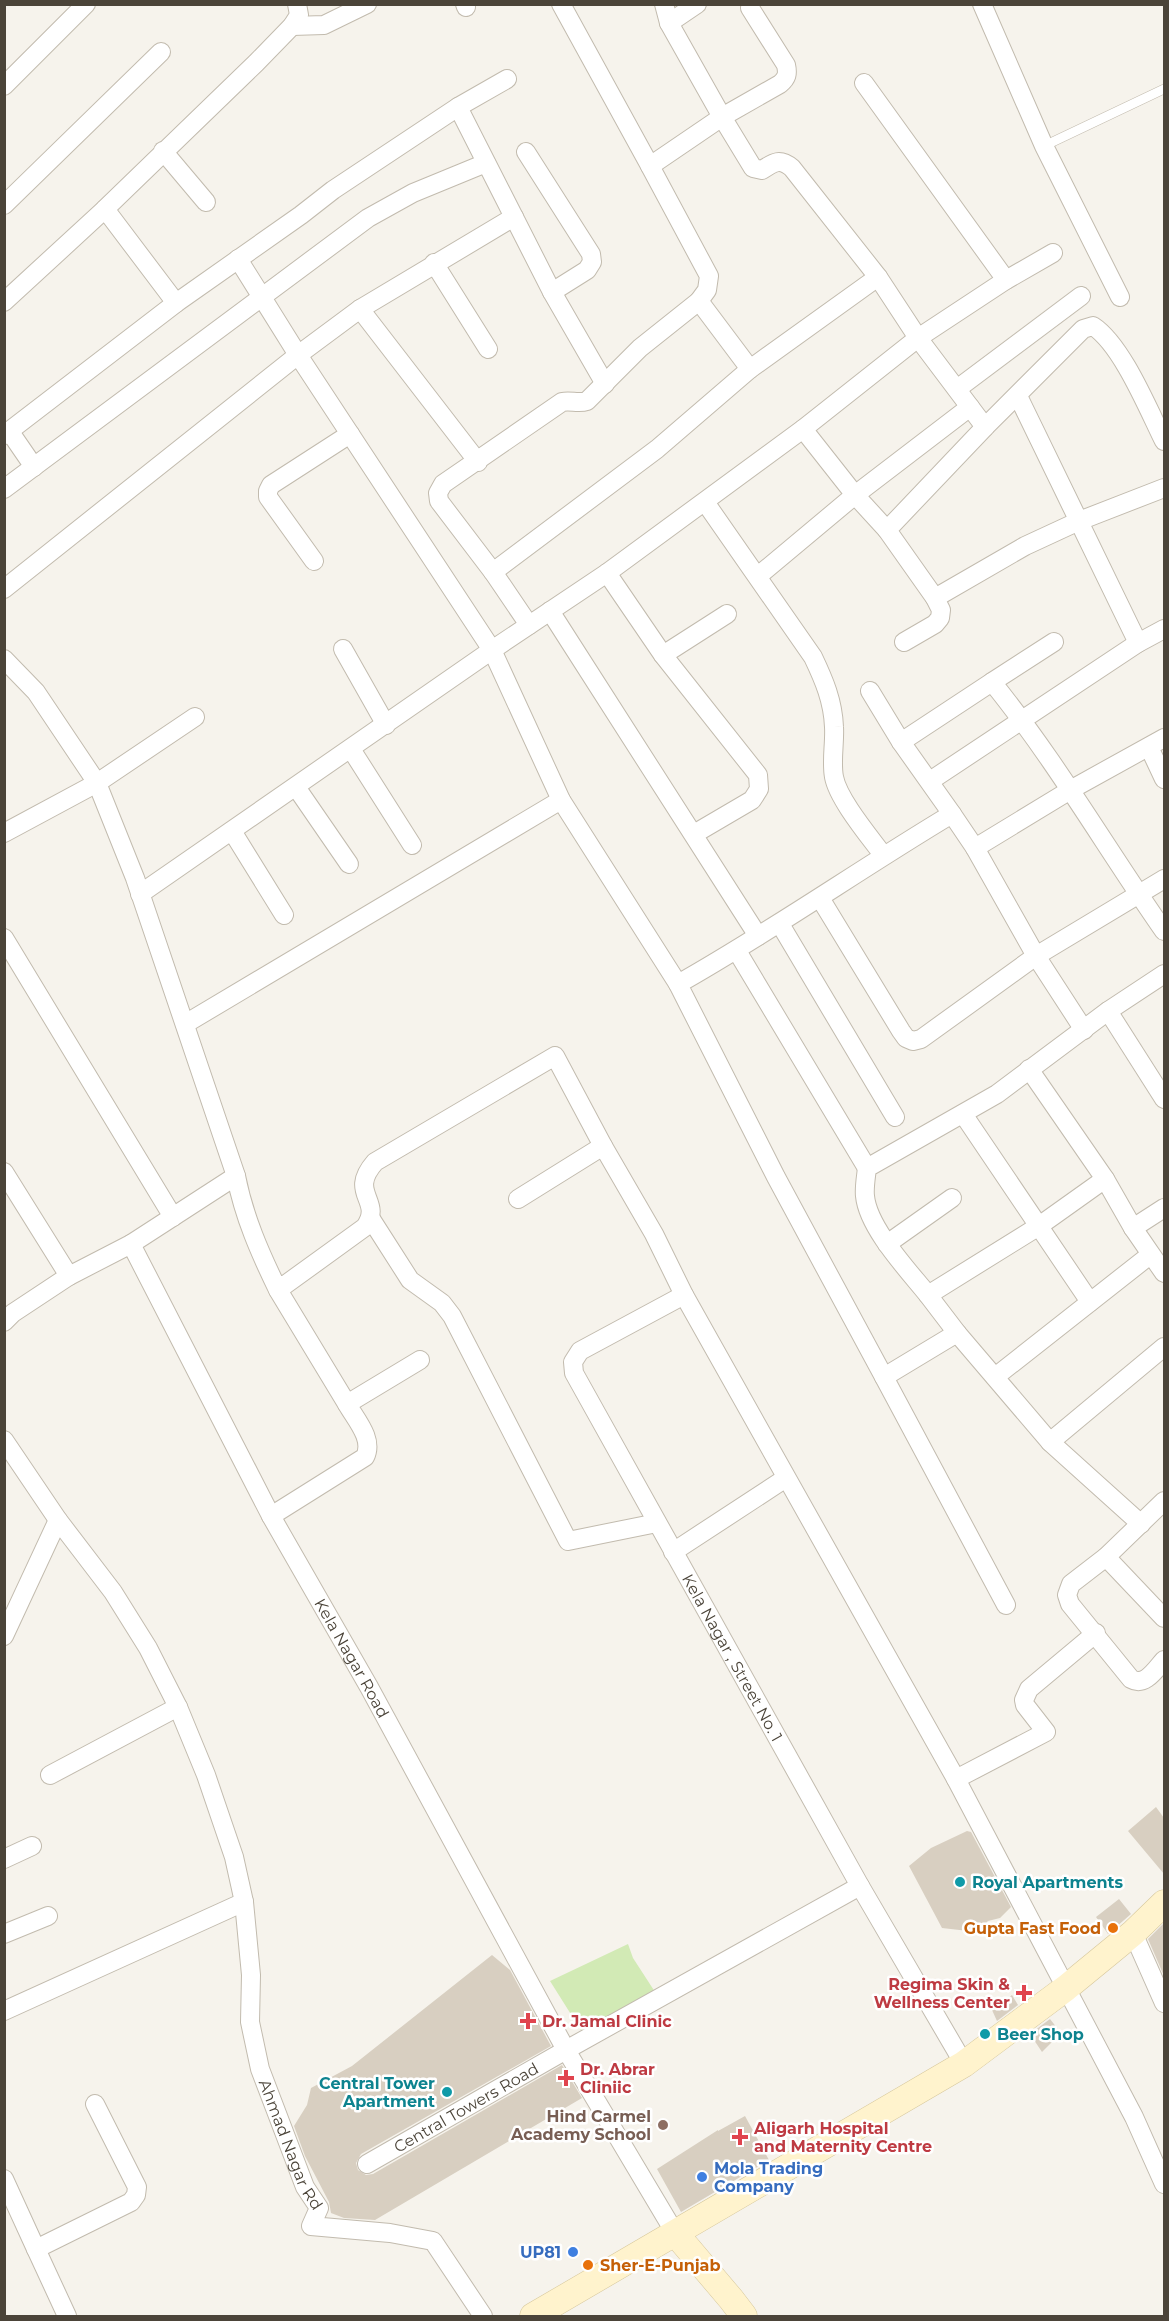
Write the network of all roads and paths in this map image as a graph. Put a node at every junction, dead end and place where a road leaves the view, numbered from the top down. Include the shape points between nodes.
1 (86, 4) edge
2 (297, 4) edge
3 (367, 4) edge
4 (561, 4) edge
5 (664, 4) edge
6 (697, 4) edge
7 (982, 4) edge
8 (750, 8) dead end
9 (669, 23) junction
10 (292, 26) junction
11 (161, 52) dead end
12 (507, 79) dead end
13 (864, 83) dead end
14 (4, 86) edge
15 (1164, 89) edge
16 (458, 107) junction
17 (722, 117) junction
18 (1044, 146) junction
19 (164, 151) junction
20 (526, 152) dead end
21 (486, 163) junction
22 (650, 165) junction
23 (206, 202) dead end
24 (4, 205) edge
25 (105, 209) junction
26 (514, 217) junction
27 (1053, 253) dead end
28 (238, 259) junction
29 (434, 263) junction
30 (878, 277) junction
31 (1006, 280) junction
32 (552, 292) junction
33 (1081, 296) dead end
34 (262, 297) junction
35 (1120, 297) dead end
36 (699, 301) junction
37 (4, 302) edge
38 (176, 303) junction
39 (360, 309) junction
40 (918, 338) junction
41 (488, 349) dead end
42 (298, 355) junction
43 (750, 369) junction
44 (605, 384) junction
45 (957, 389) junction
46 (1018, 396) junction
47 (970, 406) junction
48 (985, 427) junction
49 (803, 429) junction
50 (7, 433) edge
51 (350, 434) junction
52 (1164, 441) edge
53 (478, 462) junction
54 (34, 467) junction
55 (4, 489) edge
56 (1163, 492) edge
57 (855, 495) junction
58 (705, 502) junction
59 (1079, 521) junction
60 (887, 530) junction
61 (314, 561) dead end
62 (493, 572) junction
63 (607, 573) junction
64 (758, 576) junction
65 (4, 589) edge
66 (935, 598) junction
67 (550, 611) junction
68 (727, 614) dead end
69 (529, 626) junction
70 (1164, 629) edge
71 (904, 642) dead end
72 (1054, 642) dead end
73 (1138, 643) junction
74 (343, 649) dead end
75 (492, 650) junction
76 (663, 655) junction
77 (4, 659) edge
78 (992, 682) junction
79 (870, 691) dead end
80 (195, 717) dead end
81 (1023, 721) junction
82 (386, 725) junction
83 (902, 742) junction
84 (1157, 742) edge
85 (351, 749) junction
86 (1164, 779) edge
87 (930, 781) junction
88 (97, 783) junction
89 (296, 787) junction
90 (1072, 789) junction
91 (561, 800) junction
92 (952, 814) junction
93 (232, 831) junction
94 (4, 833) edge
95 (694, 834) junction
96 (412, 845) dead end
97 (975, 848) junction
98 (883, 855) junction
99 (349, 864) dead end
100 (1164, 879) edge
101 (140, 894) junction
102 (1139, 894) junction
103 (819, 898) junction
104 (284, 915) dead end
105 (780, 924) junction
106 (1164, 931) edge
107 (758, 936) junction
108 (4, 938) edge
109 (736, 951) junction
110 (1036, 956) junction
111 (1164, 974) edge
112 (678, 984) junction
113 (1108, 1011) junction
114 (185, 1024) junction
115 (1084, 1030) junction
116 (1029, 1069) junction
117 (1164, 1099) edge
118 (963, 1114) junction
119 (895, 1117) dead end
120 (603, 1146) junction
121 (867, 1168) junction
122 (4, 1172) edge
123 (236, 1176) junction
124 (1105, 1179) junction
125 (952, 1198) dead end
126 (518, 1199) dead end
127 (1164, 1208) edge
128 (173, 1217) junction
129 (371, 1219) junction
130 (1040, 1226) junction
131 (1133, 1228) junction
132 (131, 1244) junction
133 (887, 1244) junction
134 (1150, 1255) junction
135 (1164, 1273) edge
136 (69, 1276) junction
137 (278, 1290) junction
138 (928, 1294) junction
139 (684, 1295) junction
140 (1090, 1302) junction
141 (4, 1322) edge
142 (957, 1333) junction
143 (1164, 1347) edge
144 (420, 1360) dead end
145 (884, 1377) junction
146 (995, 1377) junction
147 (347, 1404) junction
148 (4, 1440) edge
149 (1050, 1442) junction
150 (786, 1478) junction
151 (1164, 1501) edge
152 (271, 1516) junction
153 (58, 1520) junction
154 (657, 1523) junction
155 (1141, 1524) junction
156 (674, 1552) junction
157 (1106, 1557) junction
158 (1006, 1605) dead end
159 (1164, 1618) edge
160 (7, 1625) edge
161 (1096, 1634) junction
162 (1164, 1660) edge
163 (178, 1707) junction
164 (50, 1775) dead end
165 (956, 1779) junction
166 (32, 1846) dead end
167 (4, 1859) edge
168 (860, 1886) junction
169 (244, 1902) junction
170 (1164, 1903) edge
171 (48, 1916) dead end
172 (1133, 1933) junction
173 (4, 1934) edge
174 (1066, 1988) junction
175 (1164, 2003) edge
176 (4, 2011) edge
177 (566, 2050) junction
178 (964, 2064) junction
179 (95, 2104) dead end
180 (367, 2164) dead end
181 (4, 2179) edge
182 (1164, 2184) edge
183 (675, 2234) junction
184 (36, 2248) junction
185 (67, 2316) edge
186 (483, 2316) edge
187 (533, 2316) edge
188 (744, 2316) edge

1 - 14 street
2 - 10 street via 299,15
3 - 10 street via 324,25
4 - 22 street
5 - 9 street
6 - 9 street
7 - 18 street
8 - 17 street via 788,73 780,84
9 - 17 street
10 - 19 street
11 - 24 street
12 - 16 street
13 - 31 street
15 - 18 lane
16 - 21 street
16 - 28 street
17 - 22 street
17 - 30 street via 753,168 762,170 775,161 792,168
18 - 35 street
19 - 23 street
19 - 25 street
20 - 32 street via 591,254 587,270
21 - 26 street
21 - 34 street via 412,193 368,218
22 - 36 street via 708,276 707,290
25 - 37 street
25 - 38 street
26 - 29 street
26 - 32 street
27 - 31 street
28 - 34 street
28 - 38 street
29 - 39 street
29 - 41 street
30 - 40 street
30 - 43 street
31 - 40 street
32 - 44 street
33 - 45 street
34 - 42 street
34 - 54 street
36 - 43 street
36 - 44 street via 640,348
38 - 50 street
39 - 42 street
39 - 53 street
40 - 45 street
40 - 49 street
42 - 51 street
42 - 65 street
43 - 62 street via 657,449
44 - 53 street via 587,401 562,402
45 - 47 street
46 - 48 street
46 - 52 street via 1083,328 1093,326 1117,353
46 - 59 street
47 - 48 street
47 - 57 street
48 - 60 street
49 - 57 street
49 - 58 street
50 - 54 street
51 - 61 street via 271,485 268,491 268,497
51 - 75 street
53 - 62 street via 443,484 439,501
54 - 55 street
56 - 59 street
57 - 60 street
57 - 64 street
58 - 63 street
58 - 64 street
59 - 66 street via 1025,546
59 - 73 street
60 - 66 street
62 - 69 street
63 - 67 street
63 - 76 street
64 - 98 street via 813,657 825,683 834,727 834,778 841,795
66 - 71 street via 940,618
67 - 69 street
67 - 95 street
68 - 76 street
69 - 75 street
70 - 73 street
72 - 78 street
73 - 81 street
74 - 82 street
75 - 82 street
75 - 91 street
76 - 95 street via 758,775 759,789 752,800
77 - 88 street via 36,692
78 - 81 street
78 - 83 street
79 - 83 street
80 - 88 street
81 - 87 street
81 - 90 street
82 - 85 street
83 - 87 street
84 - 86 street
84 - 90 street
85 - 89 street
85 - 96 street
87 - 92 street
88 - 94 street
88 - 101 street
89 - 93 street
89 - 99 street
90 - 97 street
90 - 102 street
91 - 112 street
91 - 114 street
92 - 97 street
92 - 98 street
93 - 101 street
93 - 104 street
95 - 107 street
97 - 110 street
98 - 103 street
100 - 102 street
101 - 114 street
102 - 106 street
102 - 110 street
103 - 105 street
103 - 110 street via 901,1031 913,1041
105 - 107 street
105 - 119 street
107 - 109 street
108 - 128 street
109 - 112 street
109 - 121 street
110 - 115 street
111 - 113 street
112 - 145 street
113 - 115 street
113 - 117 street
114 - 123 street
115 - 116 street
116 - 118 street
116 - 124 street
118 - 121 street
118 - 130 street
120 - 126 street
120 - 129 street via 555,1056 375,1162 366,1171 363,1183
120 - 139 street
121 - 133 street via 865,1197
122 - 136 street
123 - 128 street
123 - 137 street via 259,1251
124 - 130 street
124 - 131 street
125 - 133 street
127 - 131 street
128 - 132 street
129 - 137 street
129 - 154 street via 410,1280 442,1303 452,1316 568,1541
130 - 138 street
130 - 140 street
131 - 134 street
132 - 136 street
132 - 152 street, Kela Nagar Road
133 - 138 street
134 - 135 street
134 - 140 street
136 - 141 street
137 - 147 street
138 - 142 street
139 - 150 street
139 - 154 street, Kela Nagar , Street No. 1 via 580,1351 573,1362 574,1373
140 - 146 street
142 - 145 street
142 - 146 street
143 - 149 street
144 - 147 street
145 - 158 street
146 - 149 street
147 - 152 street via 368,1441 365,1457
148 - 153 street
149 - 155 street
150 - 156 street
150 - 165 street
151 - 155 street
152 - 177 street, Kela Nagar Road via 369,1687
153 - 160 street
153 - 163 street via 113,1592
154 - 156 street, Kela Nagar , Street No. 1
155 - 157 street
156 - 168 street, Kela Nagar , Street No. 1
157 - 159 street
157 - 161 street via 1071,1584 1067,1595
161 - 162 street via 1137,1682 1147,1678
161 - 165 street via 1026,1694 1024,1705 1046,1732
163 - 164 street
163 - 169 street via 227,1836
165 - 174 street
166 - 167 street
168 - 177 street, Central Towers Road
168 - 178 street, Kela Nagar , Street No. 1
169 - 176 street
169 - 186 street, Ahmad Nagar Rd via 251,1975 250,2022 260,2069 305,2187 319,2208 311,2226 433,2241
170 - 172 street
171 - 173 street
172 - 174 street
172 - 175 street
174 - 178 street
174 - 182 street via 1134,2117
177 - 180 street, Central Towers Road
177 - 183 street, Kela Nagar Road
178 - 183 street
179 - 184 street via 137,2187 136,2195 131,2202
181 - 184 street
183 - 187 street
183 - 188 street
184 - 185 street

